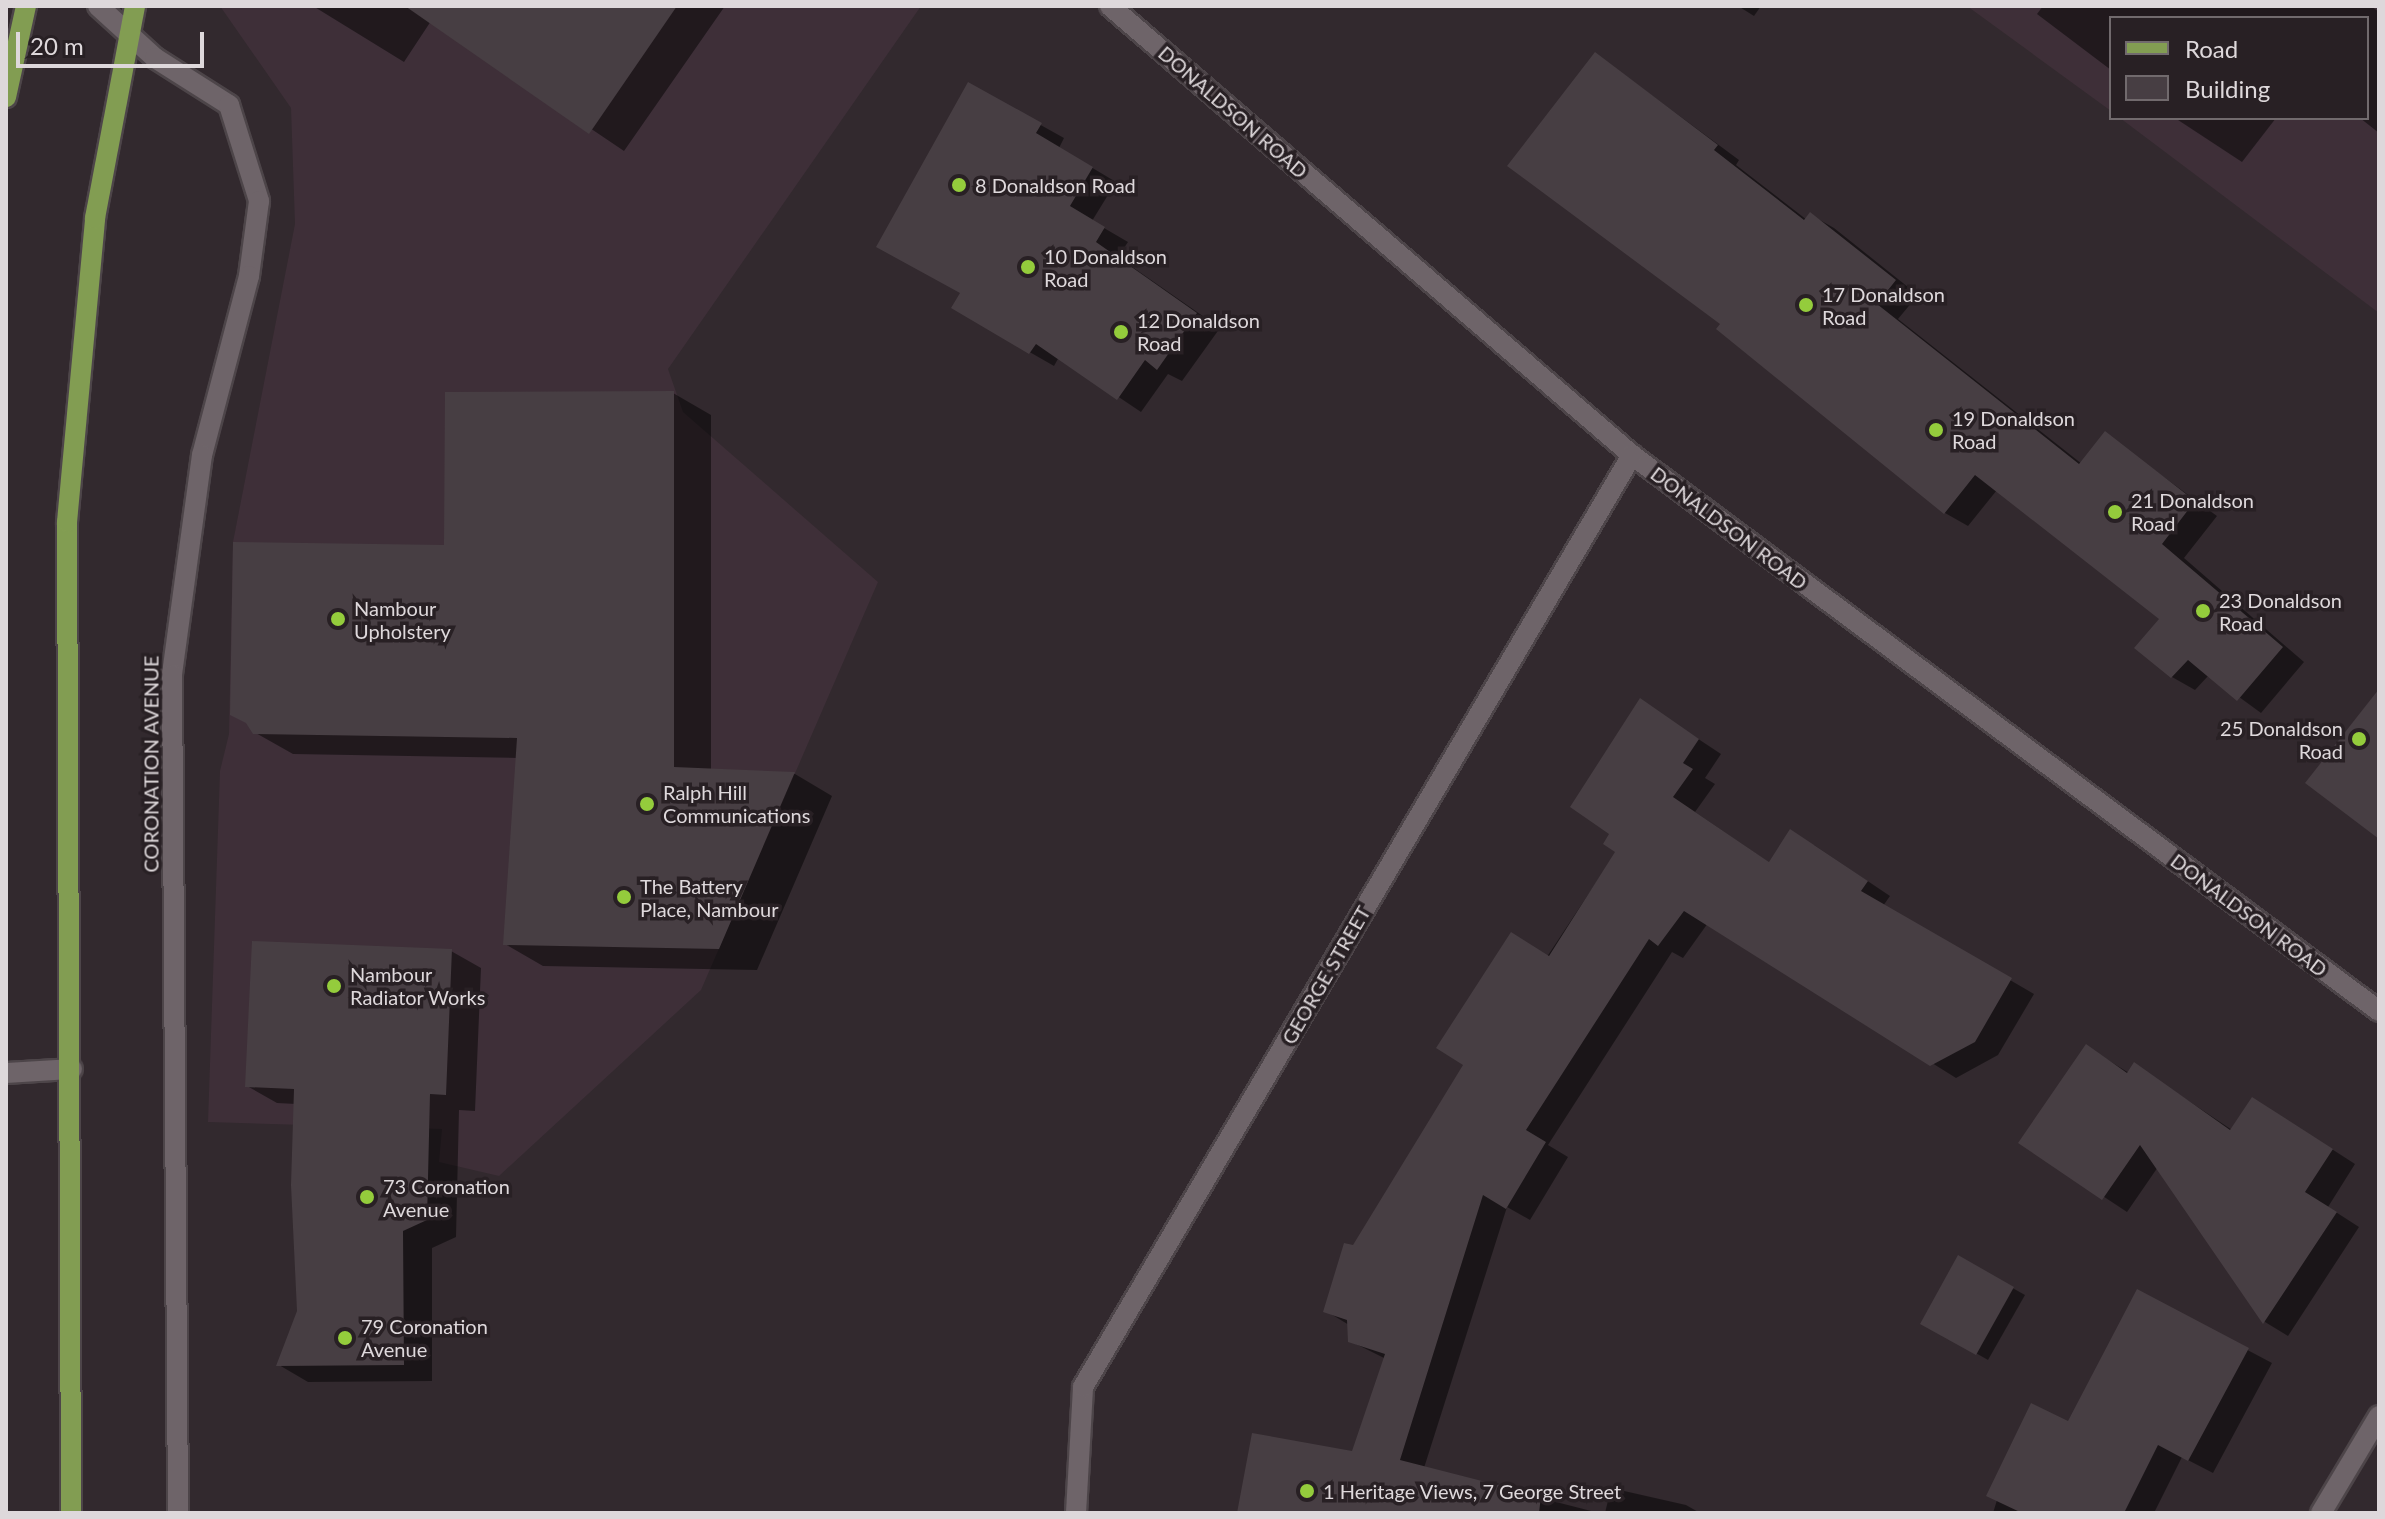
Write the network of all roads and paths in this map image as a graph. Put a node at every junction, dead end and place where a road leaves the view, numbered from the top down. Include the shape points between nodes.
1 (26, 6) edge
2 (98, 6) edge
3 (135, 6) edge
4 (1110, 6) edge
5 (126, 34) junction
6 (6, 97) edge
7 (1632, 455) junction
8 (2379, 1011) edge
9 (72, 1069) junction
10 (6, 1073) edge
11 (2379, 1416) edge
12 (71, 1513) edge
13 (178, 1513) edge
14 (1076, 1513) edge
15 (2321, 1513) edge

1 - 6 main road
2 - 5 street, CORONATION AVENUE
3 - 5 main road
4 - 7 street, DONALDSON ROAD
5 - 9 main road via 95,218 67,522 64,813
5 - 13 street, CORONATION AVENUE via 229,105 259,201 249,276 202,455 172,675
7 - 8 street, DONALDSON ROAD
7 - 14 street, GEORGE STREET via 1083,1387
9 - 10 street
9 - 12 main road
11 - 15 street

